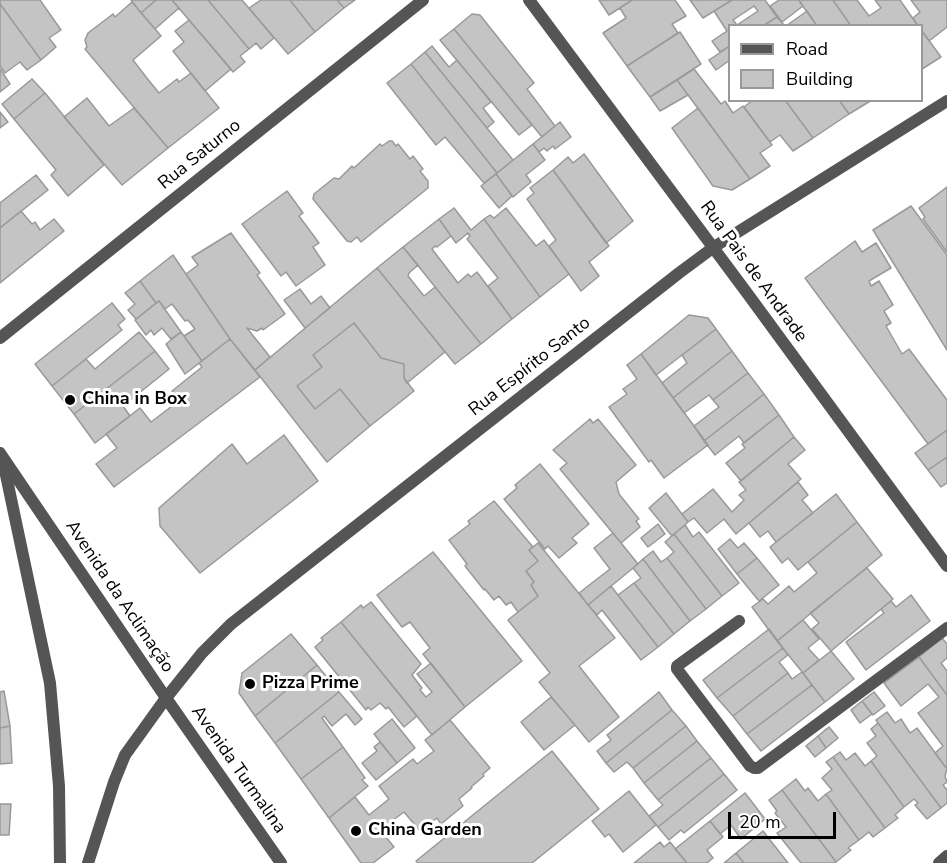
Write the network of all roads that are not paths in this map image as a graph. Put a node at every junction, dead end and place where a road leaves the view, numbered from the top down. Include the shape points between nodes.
1 (423, 0) edge
2 (529, 0) edge
3 (947, 101) edge
4 (714, 248) junction
5 (0, 338) edge
6 (1, 454) edge
7 (947, 566) edge
8 (740, 621) dead end
9 (947, 628) edge
10 (166, 698) junction
11 (947, 856) edge
12 (60, 863) edge
13 (88, 863) edge
14 (281, 863) edge
15 (939, 863) edge

1 - 5 street, Rua Saturno
2 - 4 street, Rua Pais de Andrade
3 - 4 street, Rua Espírito Santo
4 - 7 street, Rua Pais de Andrade
4 - 10 street, Rua Espírito Santo via 231,624
6 - 10 street, Avenida da Aclimação
6 - 12 street via 50,684 59,786
8 - 9 street via 677,669 754,768
10 - 13 street, Avenida da Aclimação via 125,755
10 - 14 street, Avenida Turmalina
11 - 15 street

